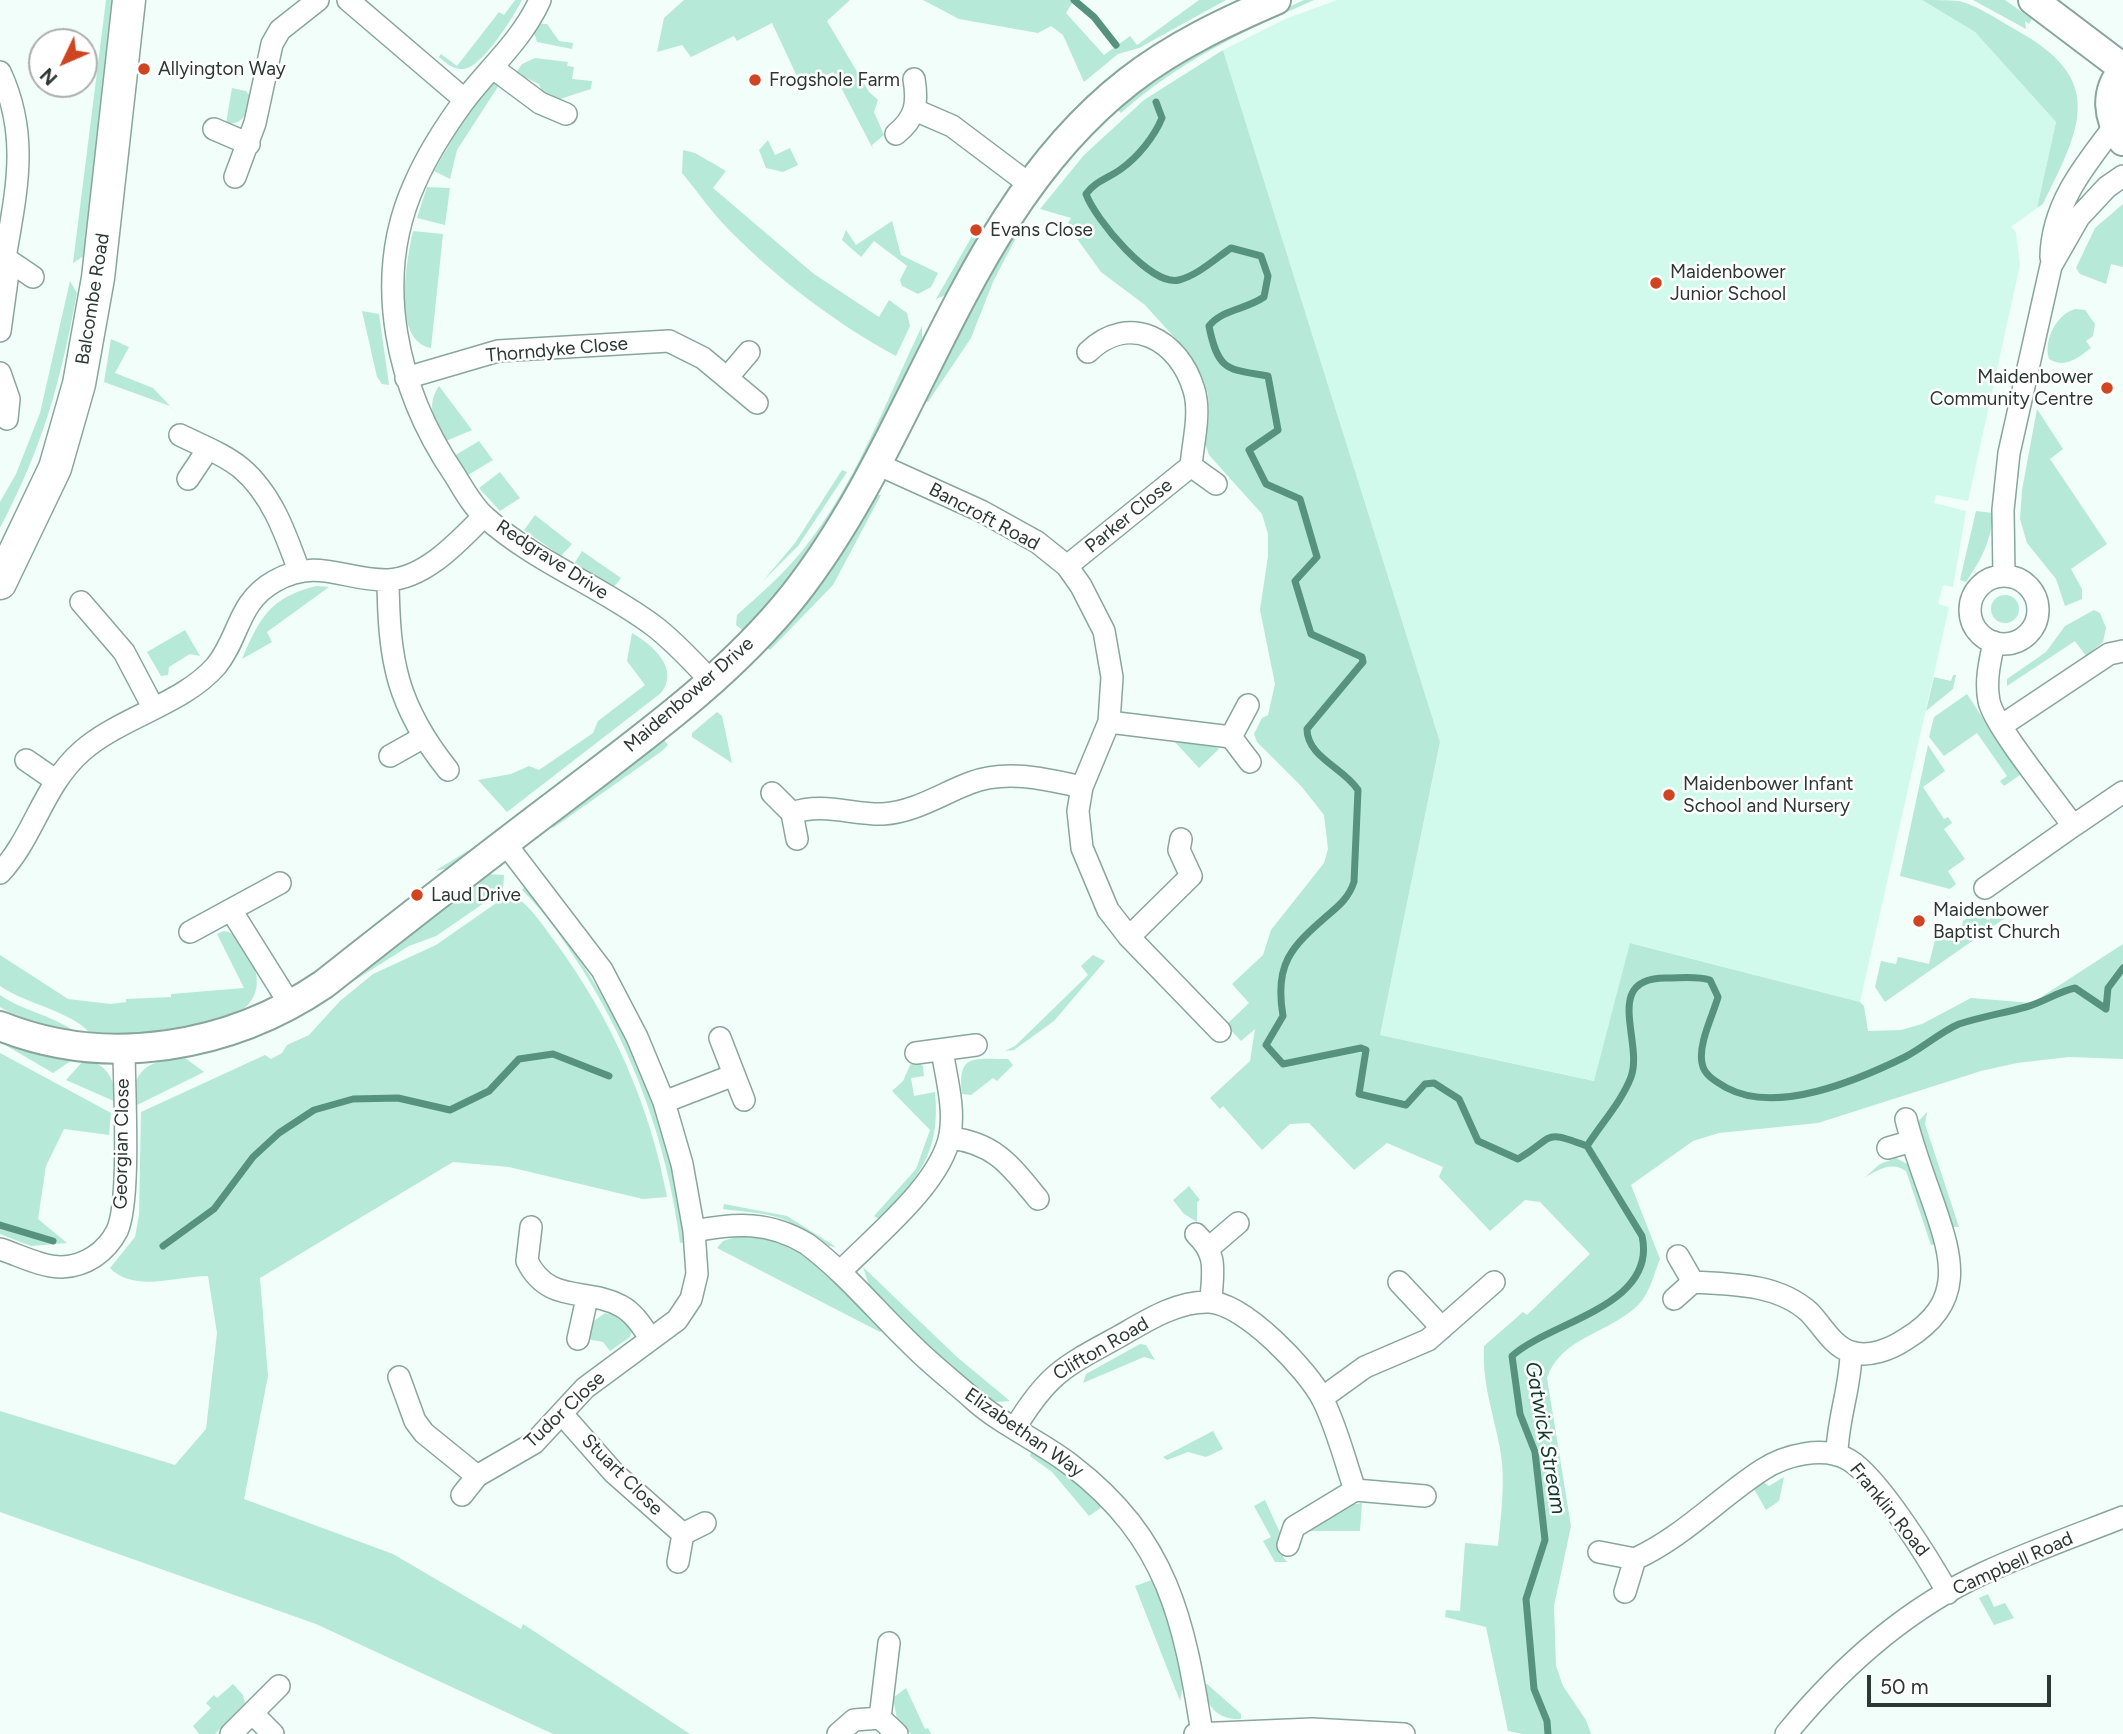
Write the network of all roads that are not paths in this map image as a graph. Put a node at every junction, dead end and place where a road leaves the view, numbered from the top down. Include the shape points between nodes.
1 (129, 0) edge
2 (318, 0) edge
3 (348, 0) edge
4 (540, 0) edge
5 (1276, 0) edge
6 (2033, 0) edge
7 (493, 68) junction
8 (2123, 69) edge
9 (0, 72) edge
10 (914, 79) dead end
11 (465, 100) junction
12 (915, 110) junction
13 (566, 114) dead end
14 (214, 129) dead end
15 (896, 134) dead end
16 (2118, 134) edge
17 (249, 144) junction
18 (2123, 176) edge
19 (235, 177) dead end
20 (1029, 184) junction
21 (3, 258) edge
22 (2051, 266) junction
23 (33, 277) dead end
24 (0, 331) edge
25 (749, 352) dead end
26 (1088, 352) dead end
27 (0, 373) edge
28 (406, 378) junction
29 (727, 378) junction
30 (757, 403) dead end
31 (7, 419) dead end
32 (180, 435) dead end
33 (208, 449) junction
34 (877, 464) junction
35 (1191, 466) junction
36 (188, 479) dead end
37 (1216, 484) dead end
38 (484, 516) junction
39 (1067, 566) junction
40 (299, 571) junction
41 (2004, 576) junction
42 (388, 580) junction
43 (0, 583) edge
44 (81, 602) dead end
45 (1994, 642) junction
46 (2123, 651) edge
47 (711, 681) junction
48 (1248, 705) dead end
49 (153, 707) junction
50 (1109, 722) junction
51 (2001, 726) junction
52 (1231, 737) junction
53 (422, 738) junction
54 (390, 756) dead end
55 (26, 760) dead end
56 (1250, 762) dead end
57 (448, 770) dead end
58 (55, 780) junction
59 (1082, 787) junction
60 (2123, 792) edge
61 (772, 793) dead end
62 (792, 813) junction
63 (2073, 826) junction
64 (797, 839) dead end
65 (1181, 839) dead end
66 (505, 843) junction
67 (0, 873) edge
68 (280, 883) dead end
69 (1985, 888) dead end
70 (231, 911) junction
71 (190, 932) dead end
72 (1129, 937) junction
73 (291, 1006) junction
74 (0, 1026) edge
75 (1220, 1031) dead end
76 (720, 1038) dead end
77 (976, 1045) dead end
78 (124, 1048) junction
79 (942, 1050) junction
80 (916, 1053) dead end
81 (734, 1074) junction
82 (744, 1100) dead end
83 (664, 1102) junction
84 (1906, 1119) dead end
85 (950, 1138) junction
86 (1912, 1140) junction
87 (1888, 1148) dead end
88 (1038, 1199) dead end
89 (1238, 1223) dead end
90 (531, 1227) dead end
91 (694, 1231) junction
92 (0, 1249) edge
93 (1678, 1256) dead end
94 (841, 1272) junction
95 (1399, 1282) dead end
96 (1494, 1282) dead end
97 (1693, 1282) junction
98 (587, 1298) junction
99 (1674, 1299) dead end
100 (1211, 1302) junction
101 (1442, 1328) junction
102 (650, 1338) junction
103 (579, 1339) dead end
104 (1852, 1353) junction
105 (399, 1377) dead end
106 (1322, 1398) junction
107 (562, 1414) junction
108 (1015, 1428) junction
109 (1837, 1455) junction
110 (477, 1476) junction
111 (1355, 1490) junction
112 (462, 1495) dead end
113 (1425, 1496) dead end
114 (2123, 1517) edge
115 (705, 1523) dead end
116 (683, 1534) junction
117 (1288, 1545) dead end
118 (1599, 1552) dead end
119 (1635, 1559) junction
120 (678, 1562) dead end
121 (1625, 1592) dead end
122 (1948, 1593) junction
123 (889, 1643) dead end
124 (279, 1686) dead end
125 (252, 1713) junction
126 (880, 1718) junction
127 (1312, 1732) edge
128 (1202, 1733) edge
129 (231, 1734) edge
130 (273, 1734) edge
131 (838, 1734) edge
132 (897, 1734) edge
133 (1195, 1734) edge
134 (1404, 1734) edge
135 (1786, 1734) edge

1 - 43 main road, Balcombe Road via 98,278 79,384 55,468
2 - 17 street via 280,30 272,44
3 - 11 street
4 - 7 street, Redgrave Drive via 527,27
5 - 20 street, Maidenbower Drive via 1214,28 1128,82 1073,132
6 - 8 street
7 - 11 street, Redgrave Drive
7 - 13 street via 540,103
8 - 16 street via 2111,93 2110,110
9 - 21 street via 12,99 19,138
10 - 12 street
11 - 28 street, Redgrave Drive via 431,149 398,236 394,315
12 - 15 street
12 - 20 street via 952,126
14 - 17 street
16 - 22 street via 2064,200 2056,219
17 - 19 street
18 - 22 street via 2085,210
20 - 34 street, Maidenbower Drive via 989,247
21 - 23 street
21 - 24 street via 7,280
22 - 41 street via 2009,453 2003,510
25 - 29 street
26 - 35 street, Parker Close via 1101,339 1128,331 1148,335 1174,355 1195,392
27 - 31 street via 9,399
28 - 29 street, Thorndyke Close via 498,351 669,341 691,349
28 - 38 street, Redgrave Drive via 428,435
29 - 30 street
32 - 33 street
33 - 36 street
33 - 40 street via 241,468 258,486 281,523
34 - 39 street, Bancroft Road via 981,511 1037,542
34 - 47 street, Maidenbower Drive via 795,593
35 - 37 street, Parker Close
35 - 39 street, Parker Close
38 - 42 street via 426,566
38 - 47 street, Redgrave Drive via 540,557 654,626
39 - 50 street, Bancroft Road via 1093,607 1110,653
40 - 42 street via 314,568
40 - 49 street via 273,582 246,606 217,664 202,680
41 - 45 street via 1986,581 1970,605 1978,632
41 - 45 street via 2016,578 2033,593 2037,615 2027,635 2006,644
42 - 53 street via 394,666
44 - 49 street via 124,652
45 - 51 street via 1989,703
46 - 51 street via 2109,654
47 - 66 street, Maidenbower Drive
48 - 52 street
49 - 58 street via 102,735
50 - 52 street
50 - 59 street, Bancroft Road
51 - 63 street
52 - 56 street
53 - 54 street
53 - 57 street
55 - 58 street
58 - 67 street
59 - 62 street via 1027,777 989,778 884,814 814,807
59 - 72 street, Bancroft Road via 1078,811 1082,848 1108,910
60 - 63 street
61 - 62 street
62 - 64 street
63 - 69 street
65 - 72 street via 1179,850 1191,876
66 - 73 street, Maidenbower Drive
66 - 83 street via 602,970 638,1037
68 - 70 street
70 - 71 street
70 - 73 street
72 - 75 street, Bancroft Road
73 - 78 street, Maidenbower Drive via 190,1042
74 - 78 street, Maidenbower Drive via 56,1043
76 - 81 street
77 - 79 street
78 - 92 street, Georgian Close via 122,1214 112,1240 92,1259 62,1267
79 - 80 street
79 - 85 street via 951,1104
81 - 82 street
81 - 83 street
83 - 91 street
84 - 86 street
85 - 88 street via 986,1147 1018,1174
85 - 94 street via 919,1191
86 - 87 street
86 - 104 street via 1951,1258 1948,1291 1935,1314 1915,1334 1884,1350
89 - 100 street via 1203,1241 1213,1260
90 - 98 street via 526,1250 533,1272 552,1288
91 - 94 street, Elizabethan Way via 735,1223 775,1228 807,1244
91 - 102 street, Tudor Close via 697,1274 691,1299 677,1320
93 - 97 street
94 - 108 street, Elizabethan Way via 915,1348 978,1404
95 - 101 street
96 - 101 street
97 - 99 street
97 - 104 street via 1777,1292 1794,1300 1838,1345
98 - 102 street via 619,1305
98 - 103 street
100 - 106 street via 1260,1329
100 - 108 street, Clifton Road via 1167,1311 1058,1371
101 - 106 street via 1414,1348 1365,1367
102 - 107 street, Tudor Close via 584,1388
104 - 109 street
105 - 110 street via 398,1408
106 - 111 street
107 - 110 street, Tudor Close via 534,1443
107 - 116 street, Stuart Close via 614,1473
108 - 128 street, Elizabethan Way via 1092,1482 1132,1525 1156,1561 1183,1627
109 - 119 street, Franklin Road via 1800,1455 1774,1462 1664,1544
109 - 122 street, Franklin Road via 1868,1477
110 - 112 street, Tudor Close
111 - 113 street
111 - 117 street via 1294,1527
114 - 122 street, Campbell Road via 1983,1573
115 - 116 street
116 - 120 street
118 - 119 street
119 - 121 street
122 - 135 street, Campbell Road via 1895,1626 1844,1670
123 - 126 street
124 - 125 street
125 - 129 street
125 - 130 street
126 - 131 street via 854,1720
126 - 132 street
127 - 128 street
127 - 134 street
128 - 133 street

